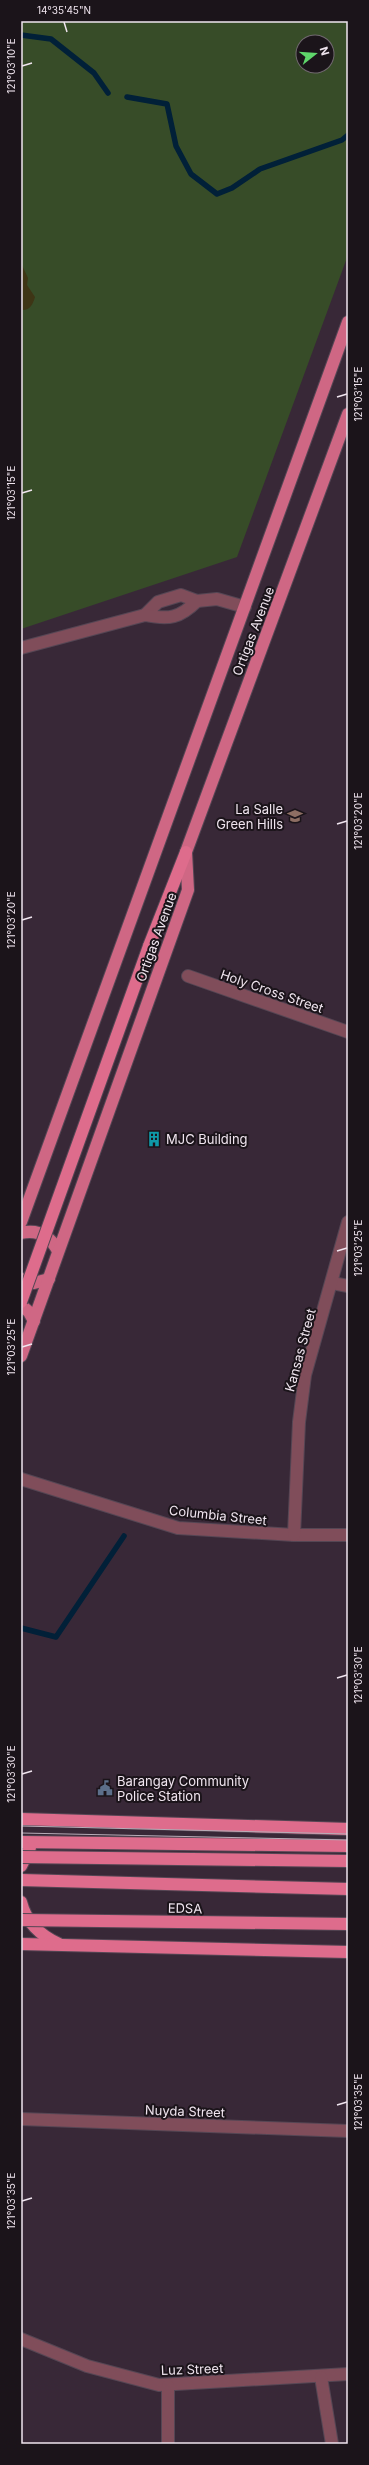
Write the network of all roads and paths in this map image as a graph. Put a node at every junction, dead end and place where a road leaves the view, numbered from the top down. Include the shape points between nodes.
1 (348, 322) edge
2 (348, 414) edge
3 (197, 601) junction
4 (245, 607) junction
5 (145, 615) junction
6 (21, 648) edge
7 (186, 852) junction
8 (188, 976) dead end
9 (348, 1032) edge
10 (21, 1222) edge
11 (348, 1222) edge
12 (21, 1233) edge
13 (58, 1250) junction
14 (21, 1279) edge
15 (49, 1279) junction
16 (332, 1283) junction
17 (348, 1286) edge
18 (21, 1302) edge
19 (21, 1305) edge
20 (34, 1321) junction
21 (21, 1356) edge
22 (21, 1479) edge
23 (294, 1535) junction
24 (348, 1535) edge
25 (21, 1819) edge
26 (348, 1829) edge
27 (21, 1842) edge
28 (34, 1842) junction
29 (348, 1846) edge
30 (21, 1857) edge
31 (348, 1861) edge
32 (21, 1866) edge
33 (21, 1880) edge
34 (348, 1889) edge
35 (21, 1902) edge
36 (21, 1920) edge
37 (348, 1924) edge
38 (21, 1944) edge
39 (64, 1946) junction
40 (348, 1952) edge
41 (21, 2119) edge
42 (348, 2131) edge
43 (21, 2339) edge
44 (348, 2374) edge
45 (320, 2377) junction
46 (168, 2386) junction
47 (168, 2444) edge
48 (332, 2444) edge

1 - 4 main road, Ortigas Avenue
2 - 7 main road, Ortigas Avenue
3 - 4 street via 217,599
3 - 5 street via 185,612 164,619
3 - 5 street via 181,595 158,602
4 - 10 main road, Ortigas Avenue
5 - 6 street
7 - 13 main road, Ortigas Avenue via 188,890
7 - 18 highway, bridge via 149,946
8 - 9 street, Holy Cross Street
11 - 16 street, Kansas Street
12 - 13 main road via 41,1234 54,1243
13 - 15 main road, Ortigas Avenue
14 - 15 main road via 34,1283
15 - 20 main road, Ortigas Avenue
16 - 17 street
16 - 23 street, Kansas Street via 305,1375 301,1399
19 - 20 main road via 30,1312
20 - 21 main road, Ortigas Avenue
22 - 23 street, Columbia Street via 178,1528
23 - 24 street, Columbia Street
25 - 26 highway
27 - 28 highway
28 - 29 highway
28 - 32 highway
30 - 31 highway, bridge
33 - 34 highway
35 - 39 highway via 29,1921 39,1932
36 - 37 highway, EDSA, bridge
38 - 39 highway
39 - 40 highway
41 - 42 street, Nuyda Street
43 - 46 street, Luz Street via 87,2366
44 - 45 street, Luz Street
45 - 46 street, Luz Street
45 - 48 street
46 - 47 street

